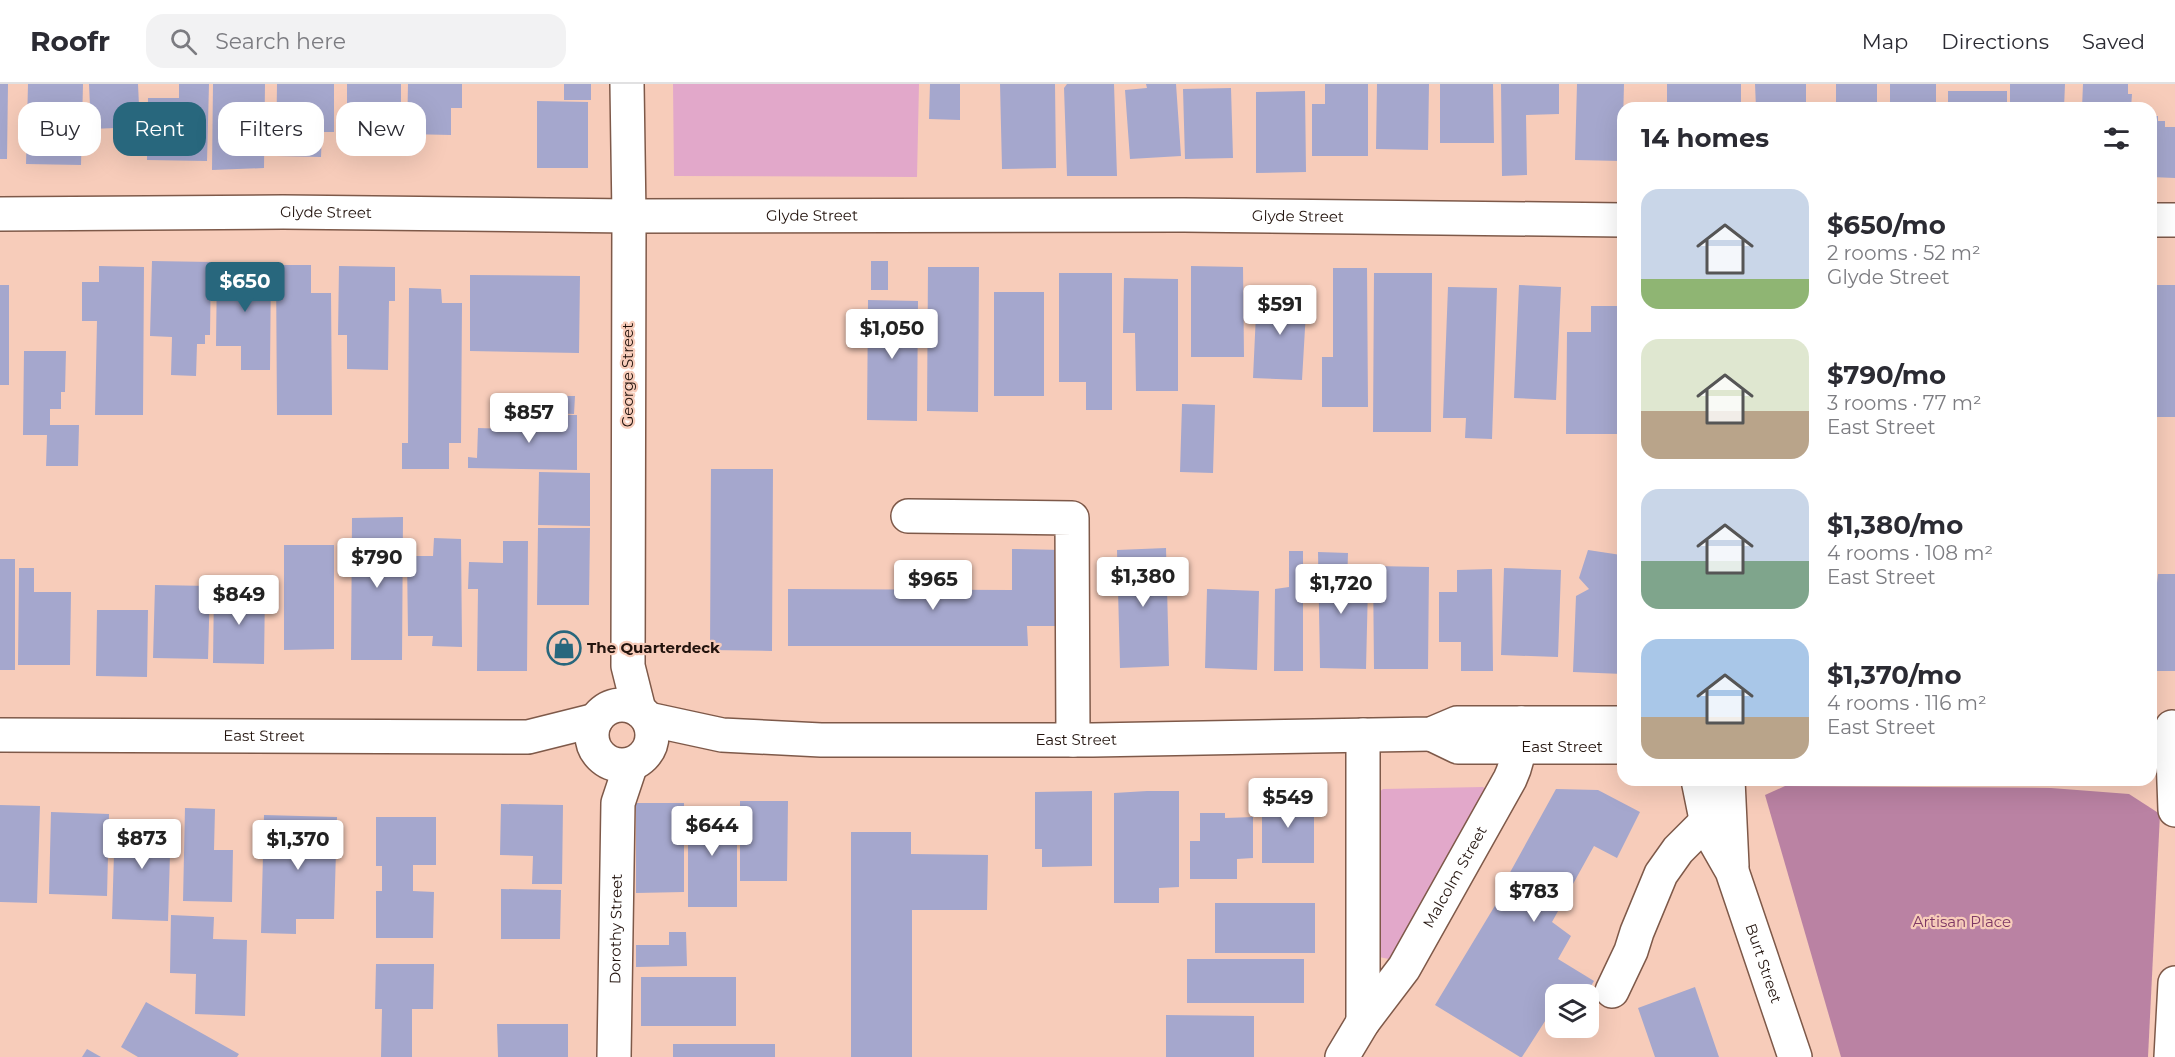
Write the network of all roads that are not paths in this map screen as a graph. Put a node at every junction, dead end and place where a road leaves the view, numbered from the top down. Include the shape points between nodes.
1 (627, 84) edge
2 (0, 214) edge
3 (629, 216) junction
4 (1617, 220) edge
5 (2157, 220) edge
6 (2175, 220) edge
7 (908, 516) dead end
8 (628, 666) junction
9 (643, 715) junction
10 (599, 716) junction
11 (1617, 724) edge
12 (0, 735) edge
13 (722, 735) junction
14 (1363, 735) junction
15 (1520, 735) junction
16 (528, 736) junction
17 (1073, 740) junction
18 (2166, 740) edge
19 (1617, 746) edge
20 (620, 759) junction
21 (1699, 786) edge
22 (1728, 786) edge
23 (2175, 810) edge
24 (1707, 821) junction
25 (1732, 871) junction
26 (2175, 983) edge
27 (1612, 991) dead end
28 (1363, 1022) junction
29 (614, 1057) edge
30 (1342, 1057) edge
31 (1795, 1057) edge
32 (2171, 1057) edge

1 - 3 street, George Street
2 - 3 street, Glyde Street
3 - 4 street, Glyde Street via 1184,215
3 - 8 street, George Street
5 - 6 street
7 - 17 street via 1072,518
8 - 9 street, George Street
8 - 10 street, George Street
9 - 10 street via 630,706 620,705
9 - 13 street, East Street
9 - 20 street via 651,728 650,747
10 - 16 street, East Street
10 - 20 street via 592,735 595,749
11 - 15 street, East Street
12 - 16 street, East Street
13 - 17 street, East Street via 821,740
13 - 20 street, East Street
14 - 15 street, East Street via 1431,734 1458,747
14 - 17 street, East Street
14 - 28 street
15 - 19 street, East Street
15 - 28 street, Malcolm Street via 1510,779 1404,968
16 - 20 street, East Street
18 - 23 street
20 - 29 street, Dorothy Street
21 - 24 street, Burt Street
22 - 25 street, Burt Street
24 - 25 street, Burt Street
24 - 27 street via 1661,874
25 - 31 street, Burt Street
26 - 32 street
28 - 30 street, Malcolm Street

